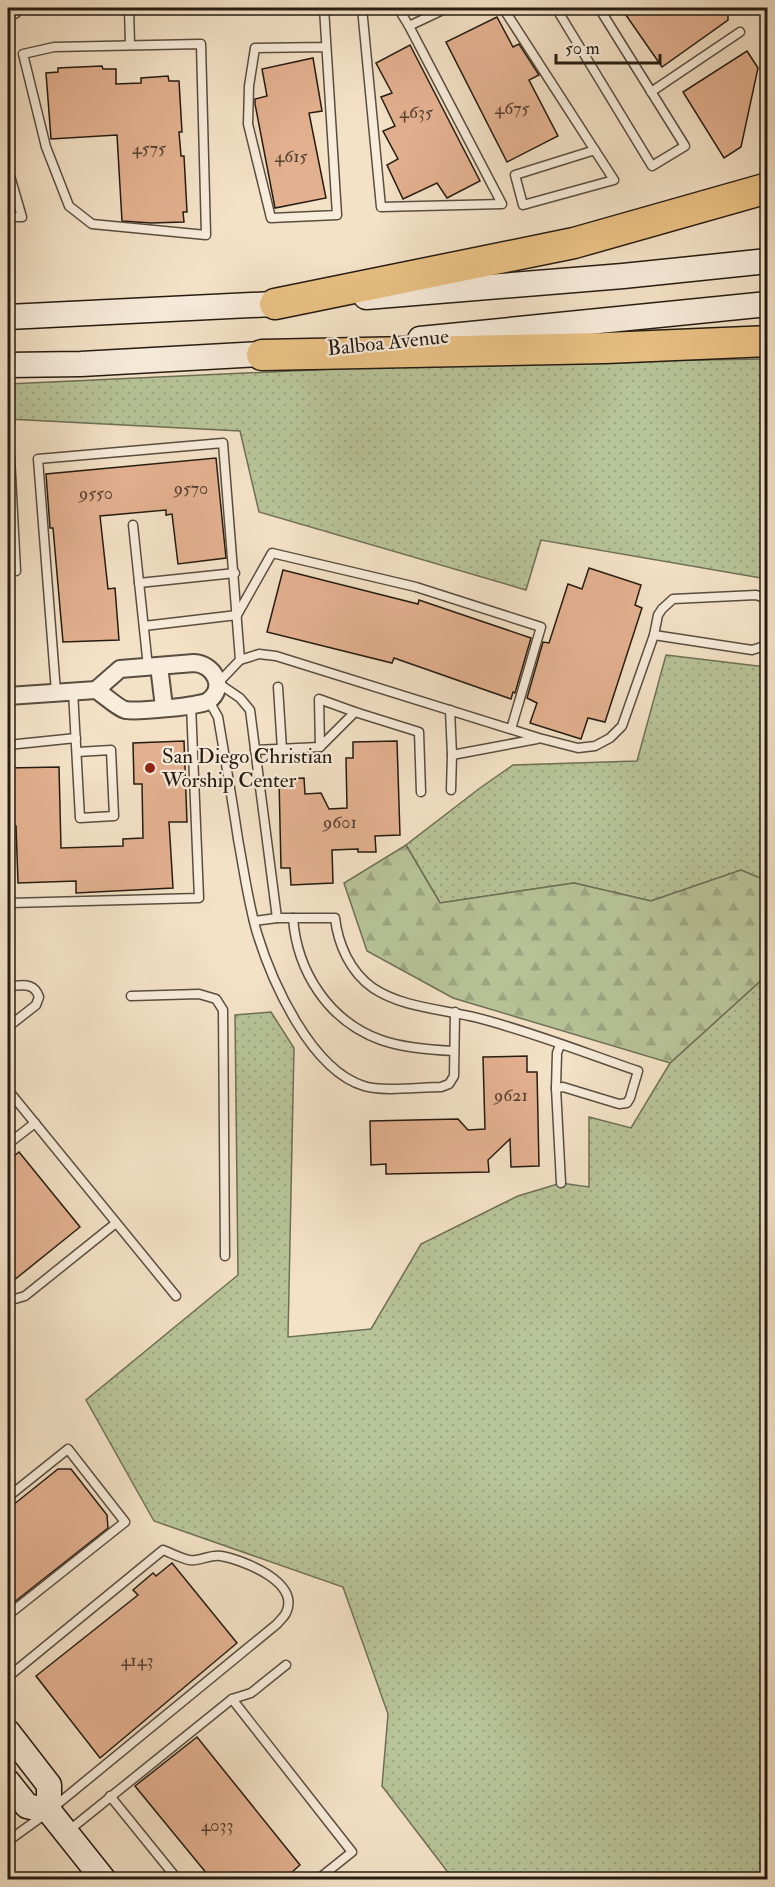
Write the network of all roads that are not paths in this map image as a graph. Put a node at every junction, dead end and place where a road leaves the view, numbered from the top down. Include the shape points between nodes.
1 (129, 8) edge
2 (324, 8) edge
3 (362, 8) edge
4 (398, 8) edge
5 (447, 8) edge
6 (503, 8) edge
7 (556, 8) edge
8 (599, 8) edge
9 (409, 26) junction
10 (740, 32) dead end
11 (130, 45) junction
12 (326, 47) junction
13 (651, 92) junction
14 (595, 150) junction
15 (8, 170) edge
16 (768, 188) edge
17 (8, 217) edge
18 (768, 261) edge
19 (275, 304) junction
20 (768, 304) edge
21 (8, 317) edge
22 (768, 341) edge
23 (262, 355) junction
24 (8, 365) edge
25 (8, 456) edge
26 (133, 525) dead end
27 (8, 571) edge
28 (235, 573) junction
29 (139, 583) junction
30 (768, 599) edge
31 (237, 615) junction
32 (144, 626) junction
33 (654, 634) junction
34 (768, 645) edge
35 (240, 660) junction
36 (154, 667) junction
37 (218, 683) junction
38 (278, 687) dead end
39 (96, 690) junction
40 (73, 691) junction
41 (56, 692) junction
42 (8, 696) edge
43 (209, 701) junction
44 (191, 705) junction
45 (164, 707) junction
46 (450, 710) junction
47 (355, 712) junction
48 (511, 729) junction
49 (76, 738) junction
50 (539, 738) junction
51 (8, 745) edge
52 (320, 747) junction
53 (282, 749) junction
54 (255, 750) junction
55 (77, 752) junction
56 (452, 755) junction
57 (451, 790) dead end
58 (421, 792) dead end
59 (8, 884) edge
60 (278, 918) junction
61 (293, 918) junction
62 (254, 921) junction
63 (8, 986) edge
64 (131, 996) dead end
65 (455, 1012) junction
66 (8, 1027) edge
67 (560, 1045) junction
68 (454, 1052) junction
69 (556, 1088) junction
70 (12, 1095) dead end
71 (35, 1123) junction
72 (8, 1144) edge
73 (561, 1183) dead end
74 (116, 1223) junction
75 (225, 1256) dead end
76 (176, 1296) dead end
77 (8, 1300) edge
78 (8, 1497) edge
79 (8, 1615) edge
80 (286, 1665) dead end
81 (8, 1677) edge
82 (232, 1699) junction
83 (8, 1732) edge
84 (8, 1782) edge
85 (110, 1796) junction
86 (49, 1811) junction
87 (66, 1833) junction
88 (8, 1841) edge
89 (104, 1880) edge
90 (178, 1880) edge
91 (316, 1880) edge

1 - 11 lane
2 - 12 lane
3 - 9 lane via 381,207 502,204
4 - 9 lane
5 - 9 lane
6 - 14 lane
7 - 13 lane via 652,166 685,146
8 - 13 lane
10 - 13 lane
11 - 11 lane via 201,44 206,235 92,224 69,206 46,147 23,54 54,47
12 - 12 lane via 337,215 271,218 248,124 255,48
14 - 14 lane via 614,180 523,205 515,175
15 - 17 lane via 22,217
16 - 19 highway via 574,243
18 - 19 main road
19 - 21 main road
20 - 23 main road, Balboa Avenue
22 - 23 highway
23 - 24 main road, Balboa Avenue
25 - 27 lane via 16,571
26 - 29 lane
28 - 29 lane
28 - 31 lane
28 - 41 lane via 223,443 38,459
29 - 32 lane
30 - 33 lane via 756,595 673,599 662,609
31 - 32 lane
31 - 35 lane
31 - 48 lane via 272,553 416,587 541,627
32 - 36 lane
33 - 34 lane via 752,650
33 - 50 lane via 621,726 610,738 595,746 578,748
35 - 37 lane
35 - 46 lane via 259,654 276,656
36 - 37 street via 201,663 212,670
36 - 39 street via 120,669
36 - 45 street
37 - 43 street
37 - 54 lane via 250,710
38 - 53 lane
39 - 40 street
39 - 45 street via 125,710
40 - 41 street
40 - 49 lane
41 - 42 street
43 - 44 street
43 - 62 lane via 218,717
44 - 45 street
44 - 59 lane via 199,898 10,903
46 - 48 lane
46 - 56 lane
47 - 52 lane
47 - 52 lane via 319,699
47 - 58 lane via 419,732
48 - 50 lane
49 - 51 lane
49 - 55 lane
50 - 56 lane
52 - 53 lane
53 - 54 lane
54 - 60 lane
55 - 55 lane via 80,818 114,816 111,750
56 - 57 lane
60 - 61 lane
60 - 62 lane
61 - 65 lane via 335,918 346,957 371,987 401,1001
61 - 68 lane via 308,977 343,1018 381,1040
62 - 68 lane via 274,978 303,1033 320,1056 347,1078 376,1088 441,1087 454,1076
63 - 66 lane via 31,986 39,997 36,1005
64 - 75 lane via 199,994 216,999 223,1010
65 - 67 lane
65 - 68 lane
67 - 69 lane
67 - 69 lane via 638,1071 627,1103
69 - 73 lane
70 - 71 lane
71 - 72 lane
71 - 74 lane
74 - 76 lane
74 - 77 lane via 25,1296
78 - 79 lane via 68,1449 125,1522
80 - 82 lane via 251,1693
81 - 86 lane via 163,1550 190,1560 219,1555 250,1566 277,1580 288,1600 286,1613 277,1624
82 - 85 lane
82 - 91 lane via 352,1852
83 - 86 main road via 49,1785
84 - 86 main road via 27,1806
85 - 87 lane
85 - 90 lane
86 - 87 main road
86 - 88 lane
87 - 89 main road

